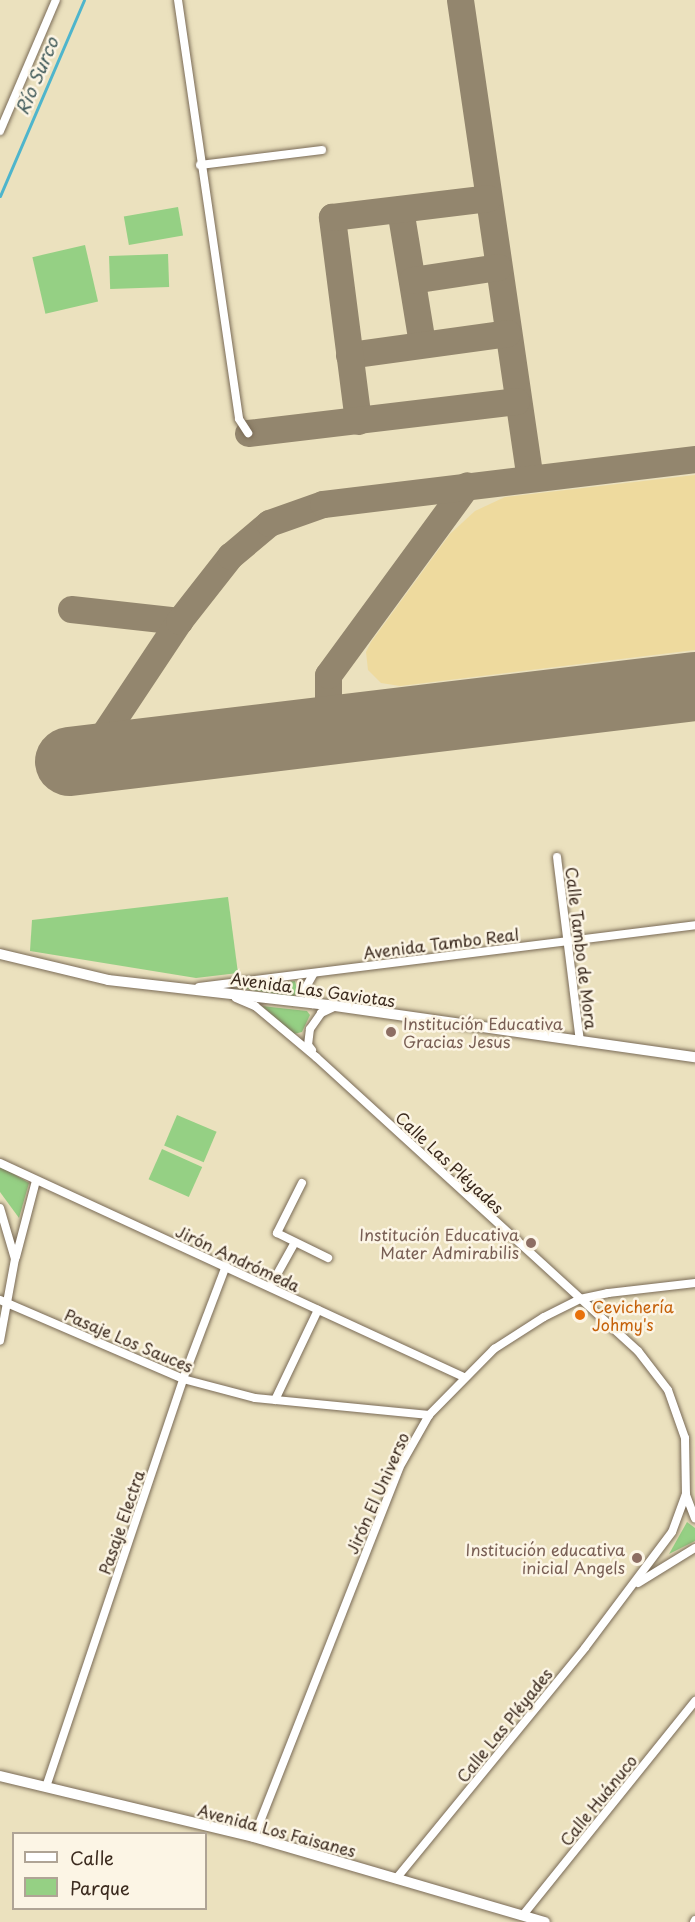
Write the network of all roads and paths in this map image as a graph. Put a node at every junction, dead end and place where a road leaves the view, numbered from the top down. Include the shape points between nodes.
1 (56, 0) edge
2 (178, 0) edge
3 (0, 131) edge
4 (322, 150) dead end
5 (200, 165) junction
6 (248, 434) dead end
7 (557, 857) dead end
8 (695, 925) edge
9 (569, 941) junction
10 (0, 954) edge
11 (314, 973) junction
12 (190, 988) junction
13 (313, 1004) junction
14 (335, 1006) junction
15 (580, 1042) junction
16 (316, 1056) junction
17 (695, 1058) edge
18 (0, 1163) edge
19 (36, 1181) junction
20 (302, 1183) dead end
21 (0, 1208) edge
22 (295, 1242) junction
23 (328, 1258) dead end
24 (15, 1259) junction
25 (226, 1266) junction
26 (695, 1283) edge
27 (270, 1287) junction
28 (580, 1299) junction
29 (0, 1300) edge
30 (9, 1302) junction
31 (318, 1310) junction
32 (0, 1341) edge
33 (464, 1377) junction
34 (183, 1379) junction
35 (275, 1400) junction
36 (429, 1415) junction
37 (686, 1494) junction
38 (695, 1518) edge
39 (695, 1548) edge
40 (631, 1588) junction
41 (695, 1701) edge
42 (0, 1776) edge
43 (46, 1787) junction
44 (254, 1837) junction
45 (397, 1878) junction
46 (523, 1915) junction
47 (545, 1922) edge

1 - 3 street
2 - 5 street
4 - 5 street
5 - 6 street via 239,419
7 - 9 street, Calle Tambo de Mora
8 - 9 street, Avenida Tambo Real
9 - 11 street, Avenida Tambo Real
9 - 15 street, Calle Tambo de Mora
10 - 12 street, Avenida Las Gaviotas via 108,980
11 - 12 street, Avenida Tambo Real
11 - 13 street via 305,989
12 - 13 street, Avenida Las Gaviotas
12 - 16 street, Calle Las Pléyades via 249,1002
13 - 14 street, Avenida Las Gaviotas
14 - 15 street, Avenida Las Gaviotas
14 - 16 street via 321,1012 310,1029 308,1045
15 - 17 street, Avenida Las Gaviotas
16 - 28 street, Calle Las Pléyades
18 - 19 street, Jirón Andrómeda
19 - 24 street
19 - 25 street, Jirón Andrómeda
20 - 22 street via 278,1233
21 - 24 street
22 - 23 street
22 - 27 street
24 - 30 street
25 - 27 street, Jirón Andrómeda
25 - 34 street, Pasaje Electra
26 - 28 street, Jirón El Universo via 632,1288
27 - 31 street, Jirón Andrómeda
28 - 33 street, Jirón El Universo via 518,1332
28 - 37 street, Calle Las Pléyades via 655,1368 668,1390 685,1438
29 - 30 street, Pasaje Los Sauces
30 - 32 street
30 - 34 street, Pasaje Los Sauces
31 - 33 street, Jirón Andrómeda
31 - 35 street
33 - 36 street, Jirón El Universo
34 - 35 street, Pasaje Los Sauces
34 - 43 street, Pasaje Electra
35 - 36 street, Pasaje Los Sauces
36 - 44 street, Jirón El Universo via 399,1468
37 - 38 street
37 - 40 street, Calle Las Pléyades via 672,1532
39 - 40 street, Calle Las Pléyades
40 - 45 street, Calle Las Pléyades
41 - 46 street, Calle Huánuco
42 - 43 street, Avenida Los Faisanes
43 - 44 street, Avenida Los Faisanes
44 - 45 street, Avenida Los Faisanes
45 - 46 street, Avenida Los Faisanes
46 - 47 street, Avenida Los Faisanes

